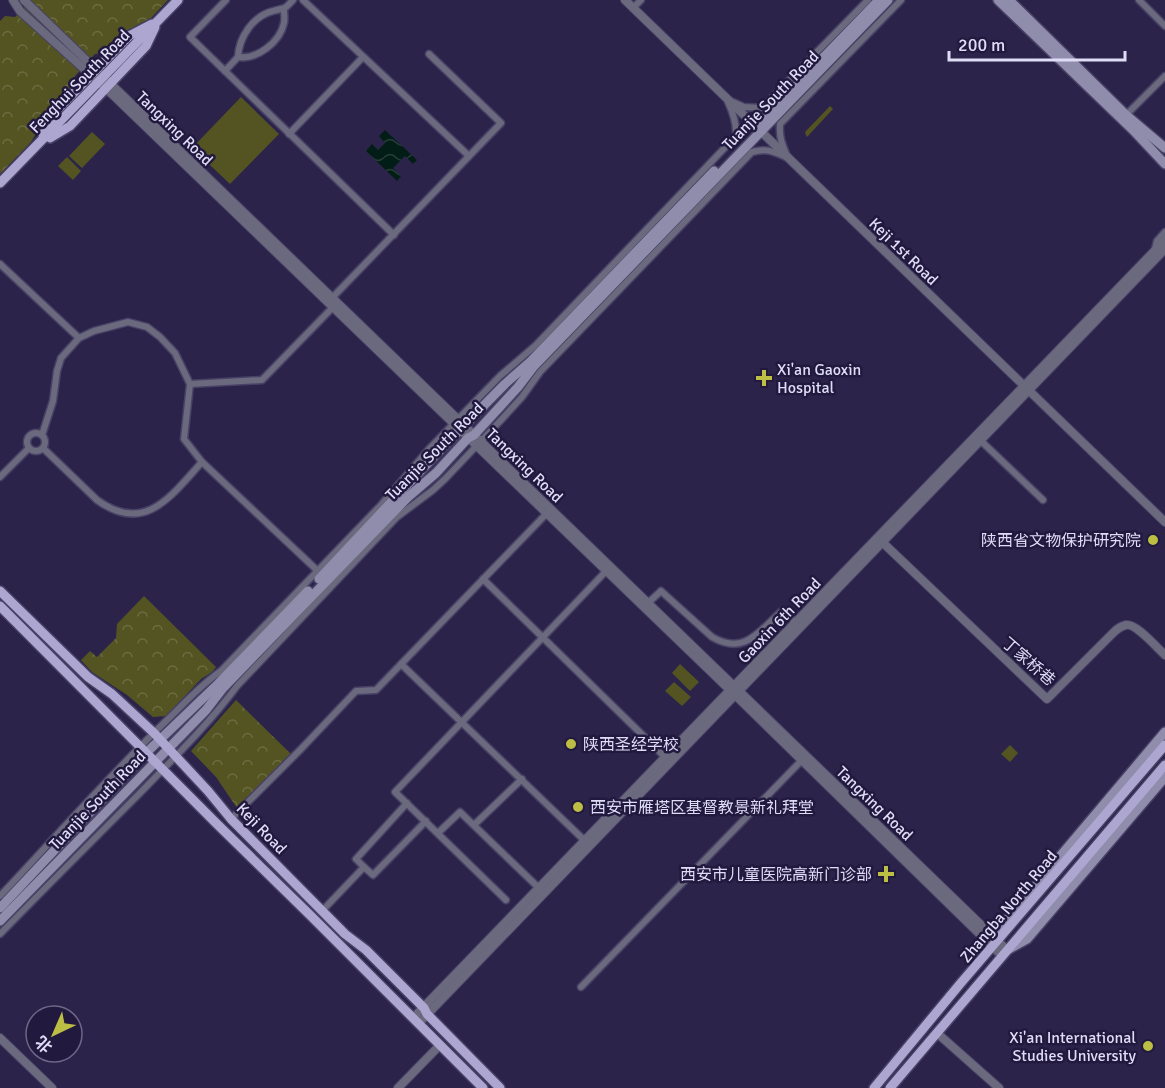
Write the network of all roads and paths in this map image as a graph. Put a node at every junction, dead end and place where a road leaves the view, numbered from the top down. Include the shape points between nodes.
1 (13, 0) edge
2 (24, 0) edge
3 (178, 0) edge
4 (226, 0) edge
5 (293, 0) edge
6 (303, 0) edge
7 (624, 0) edge
8 (641, 0) edge
9 (868, 0) edge
10 (879, 0) edge
11 (888, 0) edge
12 (901, 0) edge
13 (998, 0) edge
14 (1009, 0) edge
15 (1139, 0) edge
16 (633, 8) junction
17 (284, 9) junction
18 (1165, 27) edge
19 (429, 54) dead end
20 (238, 57) junction
21 (363, 57) junction
22 (225, 71) junction
23 (1165, 76) edge
24 (101, 80) junction
25 (727, 99) junction
26 (1124, 117) junction
27 (758, 130) junction
28 (289, 134) junction
29 (1165, 148) edge
30 (469, 156) junction
31 (789, 159) junction
32 (1165, 164) edge
33 (0, 183) edge
34 (1165, 232) edge
35 (394, 234) junction
36 (1165, 240) edge
37 (1161, 252) edge
38 (0, 264) edge
39 (334, 303) junction
40 (79, 338) junction
41 (190, 384) junction
42 (1027, 389) junction
43 (459, 424) junction
44 (42, 435) junction
45 (475, 440) junction
46 (980, 440) junction
47 (29, 448) junction
48 (43, 448) junction
49 (202, 462) junction
50 (0, 477) edge
51 (1043, 500) dead end
52 (548, 511) junction
53 (1165, 522) edge
54 (880, 540) junction
55 (608, 569) junction
56 (320, 573) junction
57 (483, 579) junction
58 (0, 591) edge
59 (648, 603) junction
60 (0, 606) edge
61 (795, 623) junction
62 (543, 638) junction
63 (1165, 655) edge
64 (401, 664) junction
65 (735, 690) junction
66 (462, 722) junction
67 (1165, 732) edge
68 (157, 736) junction
69 (1165, 745) edge
70 (169, 748) junction
71 (143, 750) junction
72 (176, 756) junction
73 (666, 758) junction
74 (802, 760) junction
75 (155, 762) junction
76 (1165, 765) edge
77 (163, 770) junction
78 (1165, 777) edge
79 (522, 779) junction
80 (407, 804) junction
81 (231, 819) junction
82 (426, 821) junction
83 (474, 825) junction
84 (438, 833) junction
85 (585, 841) junction
86 (364, 867) junction
87 (541, 891) junction
88 (0, 896) edge
89 (506, 900) dead end
90 (0, 908) edge
91 (322, 911) junction
92 (0, 921) edge
93 (0, 934) edge
94 (995, 941) junction
95 (1005, 953) junction
96 (581, 987) dead end
97 (426, 1011) junction
98 (416, 1021) junction
99 (937, 1033) junction
100 (0, 1038) edge
101 (440, 1045) junction
102 (52, 1088) edge
103 (398, 1088) edge
104 (483, 1088) edge
105 (500, 1088) edge
106 (874, 1088) edge
107 (891, 1088) edge
108 (999, 1088) edge

1 - 24 street, Tangxing Road via 44,34
2 - 24 street, Tangxing Road via 89,62
3 - 24 main road, Fenghui South Road
4 - 22 street via 190,37
5 - 17 street
6 - 21 street
7 - 16 street, Keji 1st Road
8 - 16 street
9 - 25 street via 762,108 744,107
10 - 27 main road, Tuanjie South Road
11 - 27 main road, Tuanjie South Road
12 - 31 street via 780,124 781,142
13 - 26 main road
14 - 26 main road
15 - 18 street
16 - 25 street, Keji 1st Road
17 - 20 street via 272,11 252,24 238,46
17 - 20 street via 284,25 271,44 255,56
19 - 30 street via 501,123
20 - 22 street
21 - 28 street
21 - 30 street
22 - 28 street
23 - 26 street
24 - 33 main road, Fenghui South Road
24 - 39 street, Tangxing Road
25 - 27 street, Keji 1st Road
25 - 43 street via 734,114 736,136 535,346 500,376
26 - 29 main road
26 - 32 main road
27 - 31 street, Keji 1st Road
27 - 43 main road, Tuanjie South Road via 531,361
27 - 45 main road, Tuanjie South Road via 534,366
28 - 35 street
30 - 35 street
31 - 42 street, Keji 1st Road
31 - 45 street via 762,149 752,153 540,372 522,397
34 - 37 street via 1157,241
35 - 39 street
36 - 37 street, Gaoxin 6th Road
37 - 42 street, Gaoxin 6th Road
38 - 40 street
39 - 41 street via 262,380
39 - 43 street, Tangxing Road
40 - 41 street via 128,322 147,327 176,353
40 - 44 street via 61,358
41 - 49 street via 184,439
42 - 46 street, Gaoxin 6th Road
42 - 53 street, Keji 1st Road
42 - 54 street, Gaoxin 6th Road
43 - 45 street, Tangxing Road
43 - 56 main road, Tuanjie South Road
44 - 47 street via 30,435
44 - 48 street
45 - 52 street, Tangxing Road
45 - 70 main road, Tuanjie South Road via 408,497
45 - 72 street, Tuanjie South Road via 433,490 392,522
46 - 51 street
46 - 54 street, Gaoxin 6th Road
47 - 48 street
47 - 50 street
48 - 49 street via 105,506 132,514 161,504
49 - 56 street
52 - 55 street, Tangxing Road
52 - 57 street
54 - 61 street, Gaoxin 6th Road
54 - 63 street, 丁家桥巷 via 1047,699 1125,625 1137,628
54 - 65 street, Gaoxin 6th Road
55 - 59 street, Tangxing Road
55 - 62 street
55 - 65 street, Tangxing Road
56 - 68 main road, Tuanjie South Road via 219,682
57 - 62 street
57 - 64 street
58 - 68 main road, Keji Road via 88,677
59 - 61 street via 661,591 712,637 729,645 748,641 783,610
59 - 65 street, Tangxing Road
60 - 71 main road, Keji Road
61 - 65 street, Gaoxin 6th Road
62 - 66 street
62 - 73 street
64 - 66 street
64 - 81 street via 376,690 356,691
65 - 73 street, Gaoxin 6th Road
65 - 74 street, Tangxing Road
65 - 87 street, Gaoxin 6th Road
65 - 94 street, Tangxing Road
66 - 79 street
66 - 80 street via 395,792
67 - 94 main road
68 - 70 main road, Keji Road
68 - 71 main road, Tuanjie South Road
69 - 94 main road, Zhangba North Road
70 - 72 main road, Keji Road
70 - 75 main road, Tuanjie South Road
71 - 75 main road, Keji Road
71 - 88 street, Tuanjie South Road via 80,809
71 - 90 main road, Tuanjie South Road
72 - 77 street, Tuanjie South Road
72 - 81 main road, Keji Road
73 - 85 street, Gaoxin 6th Road
74 - 94 street, Tangxing Road
74 - 96 street
75 - 77 main road, Keji Road
75 - 92 main road, Tuanjie South Road
76 - 95 main road, Zhangba North Road
77 - 93 street, Tuanjie South Road
77 - 98 main road, Keji Road
78 - 95 main road via 1027,939
79 - 83 street
79 - 85 street
80 - 82 street
80 - 86 street via 356,859
81 - 91 main road, Keji Road
82 - 84 street
82 - 86 street via 373,875
83 - 84 street via 460,812
83 - 87 street
84 - 89 street
85 - 87 street, Gaoxin 6th Road
86 - 91 street
87 - 97 street, Gaoxin 6th Road
91 - 97 main road, Keji Road
94 - 95 street
94 - 106 main road, Zhangba North Road
95 - 99 main road, Zhangba North Road
97 - 98 street, Gaoxin 6th Road
97 - 105 main road, Keji Road
98 - 101 main road, Keji Road
99 - 107 main road, Zhangba North Road
99 - 108 street
100 - 102 street
101 - 103 street
101 - 104 main road, Keji Road

